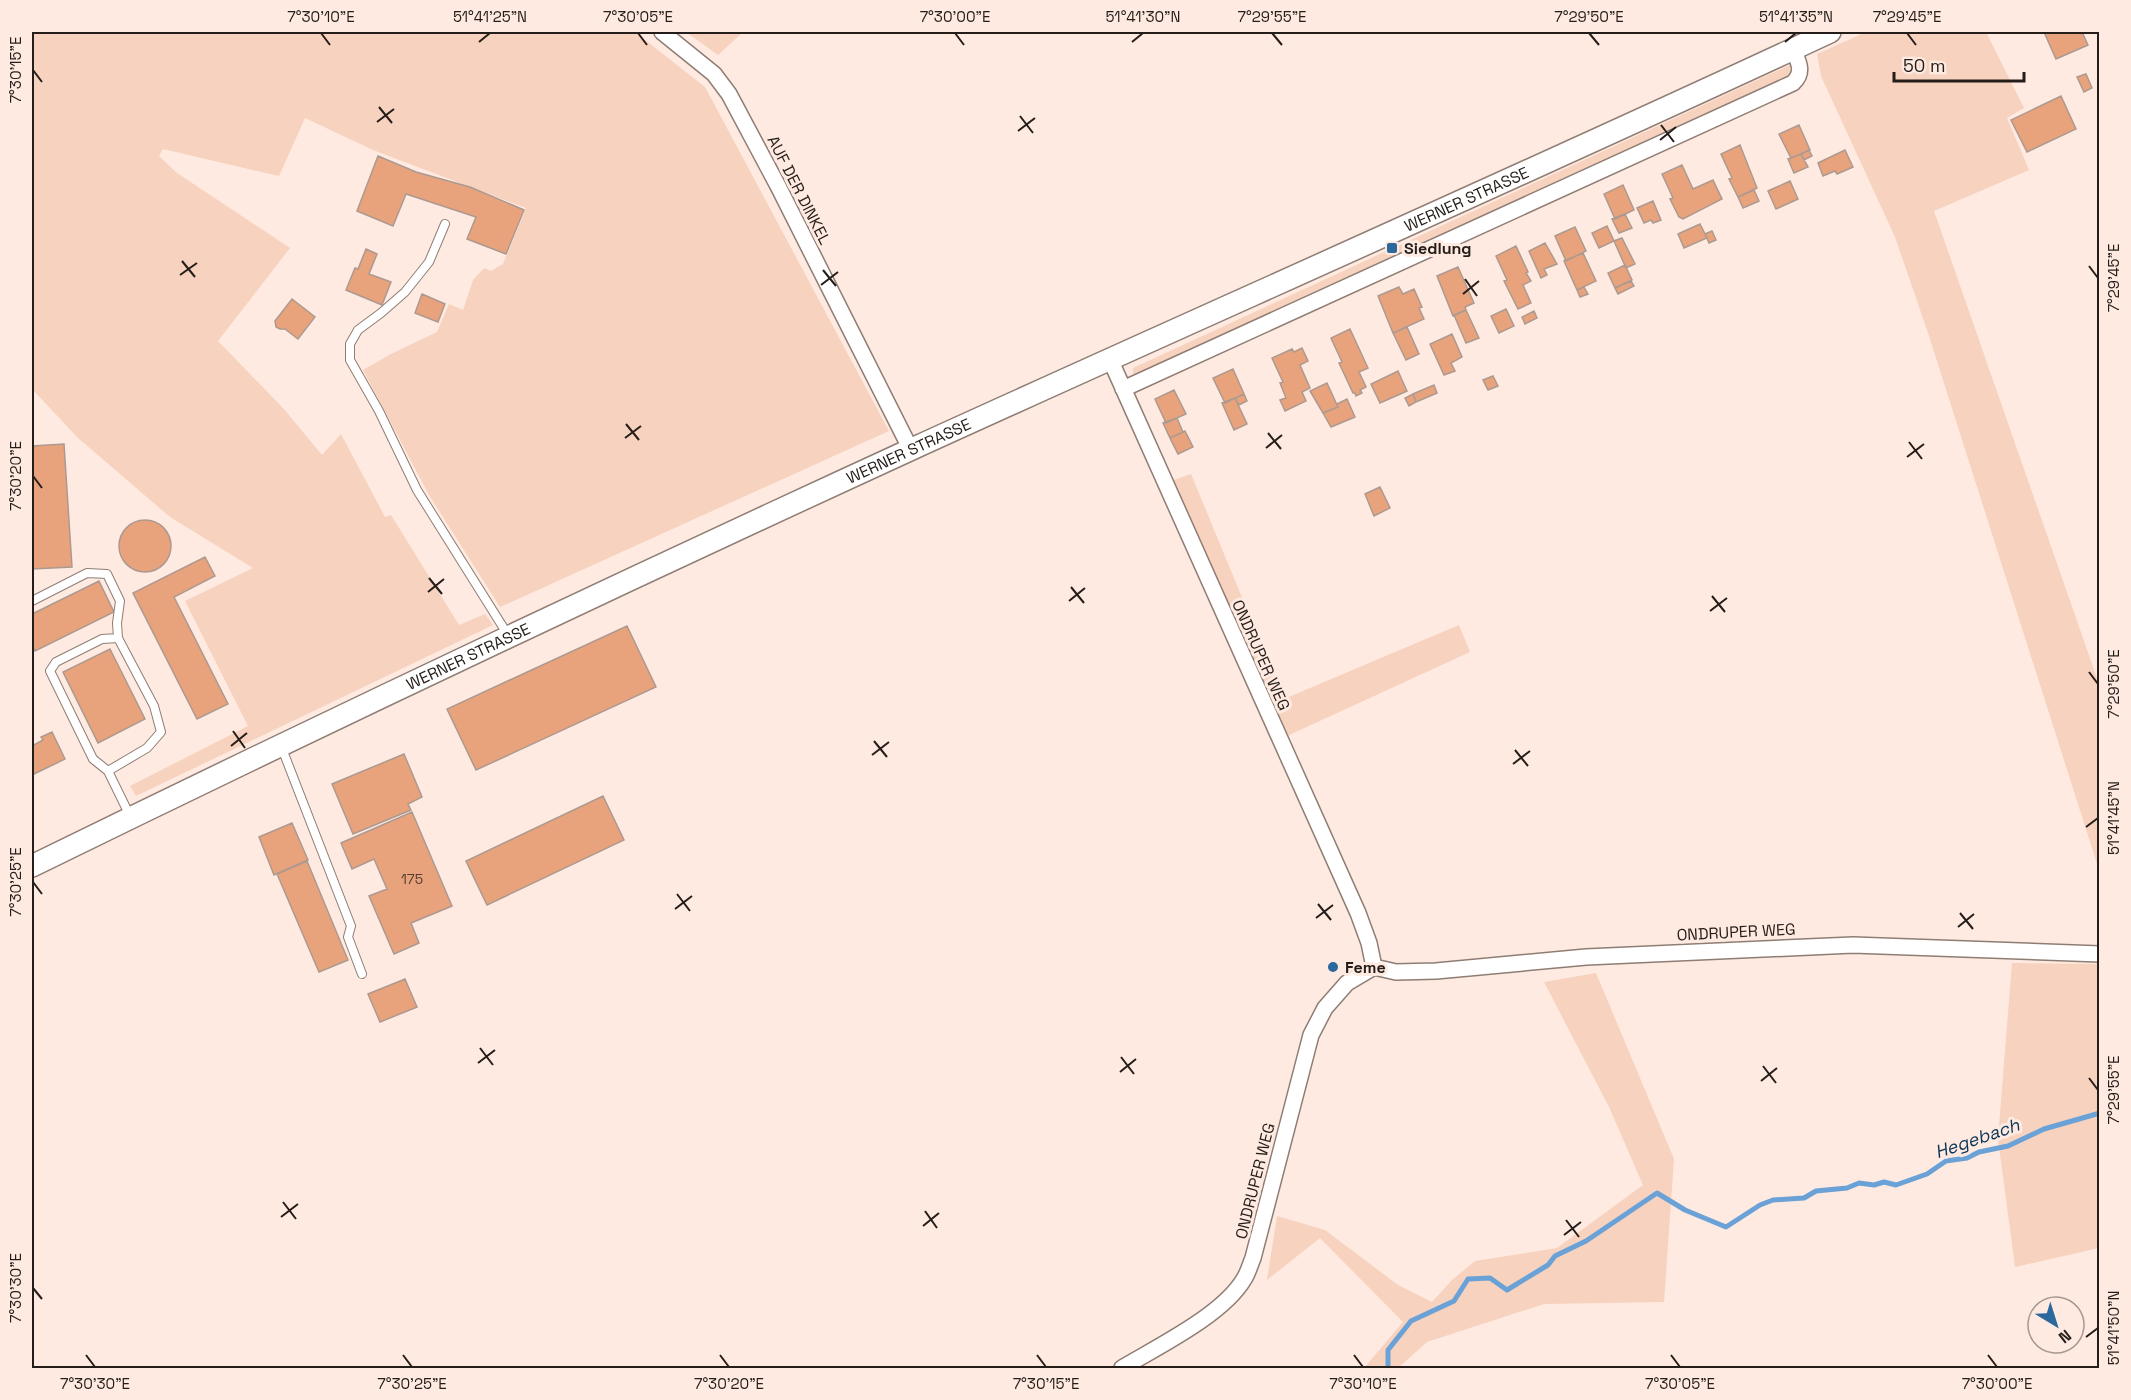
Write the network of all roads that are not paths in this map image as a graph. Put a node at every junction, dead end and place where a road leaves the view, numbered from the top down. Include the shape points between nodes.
1 (662, 32) edge
2 (1830, 32) edge
3 (1793, 49) junction
4 (445, 224) dead end
5 (1110, 359) junction
6 (1123, 389) junction
7 (911, 450) junction
8 (32, 601) edge
9 (508, 636) junction
10 (118, 638) junction
11 (281, 744) junction
12 (108, 771) junction
13 (131, 817) junction
14 (32, 866) edge
15 (2100, 954) edge
16 (1374, 967) junction
17 (362, 974) dead end
18 (1122, 1368) edge

1 - 7 street, AUF DER DINKEL via 714,74 729,94
2 - 3 main road, WERNER STRASSE
3 - 5 main road, WERNER STRASSE
3 - 6 street, WERNER STRASSE via 1800,67 1794,82
4 - 9 lane via 429,262 405,292 358,330 350,344 350,360 417,490
5 - 6 street, ONDRUPER WEG
5 - 7 main road, WERNER STRASSE
6 - 16 street, ONDRUPER WEG via 1358,913
7 - 9 main road, WERNER STRASSE
8 - 10 lane via 87,573 108,574 120,601
9 - 11 main road, WERNER STRASSE
10 - 12 lane via 154,706 161,732 147,748
10 - 12 lane via 102,639 56,662 50,671 93,759
11 - 13 main road, WERNER STRASSE
11 - 17 lane via 351,926 348,937
12 - 13 lane
13 - 14 main road, WERNER STRASSE
15 - 16 street, ONDRUPER WEG via 1853,945 1586,957 1436,971 1396,972
16 - 18 street, ONDRUPER WEG via 1347,983 1325,1008 1311,1035 1244,1280 1205,1317

